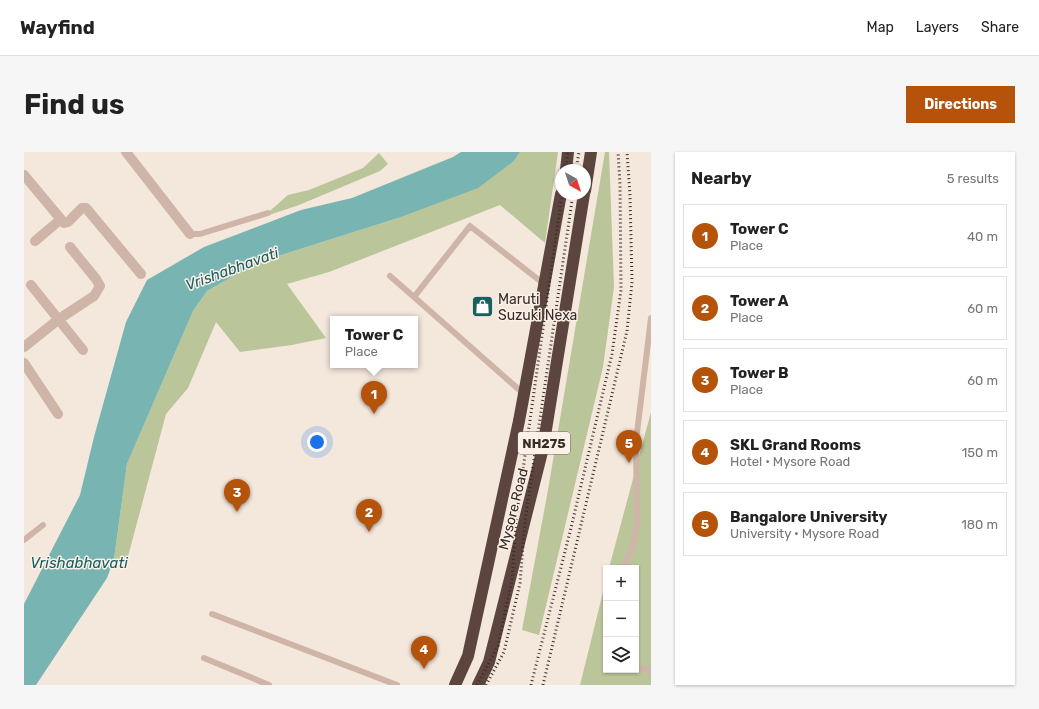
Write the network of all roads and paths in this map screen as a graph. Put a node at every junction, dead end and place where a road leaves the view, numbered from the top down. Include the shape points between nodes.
1 (126, 152) edge
2 (568, 152) edge
3 (591, 152) edge
4 (567, 164) edge
5 (589, 164) edge
6 (24, 175) edge
7 (560, 200) edge
8 (583, 200) edge
9 (268, 213) dead end
10 (60, 220) junction
11 (190, 234) joint
12 (35, 241) dead end
13 (70, 247) dead end
14 (141, 274) dead end
15 (390, 276) dead end
16 (544, 284) junction
17 (31, 285) dead end
18 (414, 297) junction
19 (651, 318) edge
20 (59, 319) junction
21 (24, 347) edge
22 (83, 350) dead end
23 (24, 363) edge
24 (524, 394) junction
25 (58, 414) dead end
26 (43, 525) dead end
27 (24, 540) edge
28 (624, 565) edge
29 (212, 614) dead end
30 (204, 658) dead end
31 (639, 668) edge
32 (651, 671) edge
33 (269, 685) edge
34 (397, 685) edge
35 (455, 685) edge
36 (478, 685) edge

1 - 11 street
2 - 4 highway
3 - 5 highway
6 - 10 street
7 - 16 highway, Mysore Road / NH275
8 - 36 highway, Mysore Road / NH275 via 543,448 489,662
9 - 11 lane via 200,234
10 - 12 street
10 - 14 street via 68,222 82,208 86,208
13 - 20 street via 100,286 94,296
15 - 18 lane
16 - 18 lane via 470,226
16 - 24 highway, Mysore Road / NH275
17 - 20 street
18 - 24 lane
19 - 28 lane via 636,441 637,525 632,548
20 - 21 street
20 - 22 street
23 - 25 street
24 - 35 highway, Mysore Road / NH275 via 468,656
26 - 27 lane
29 - 34 lane
30 - 33 lane
31 - 32 lane

